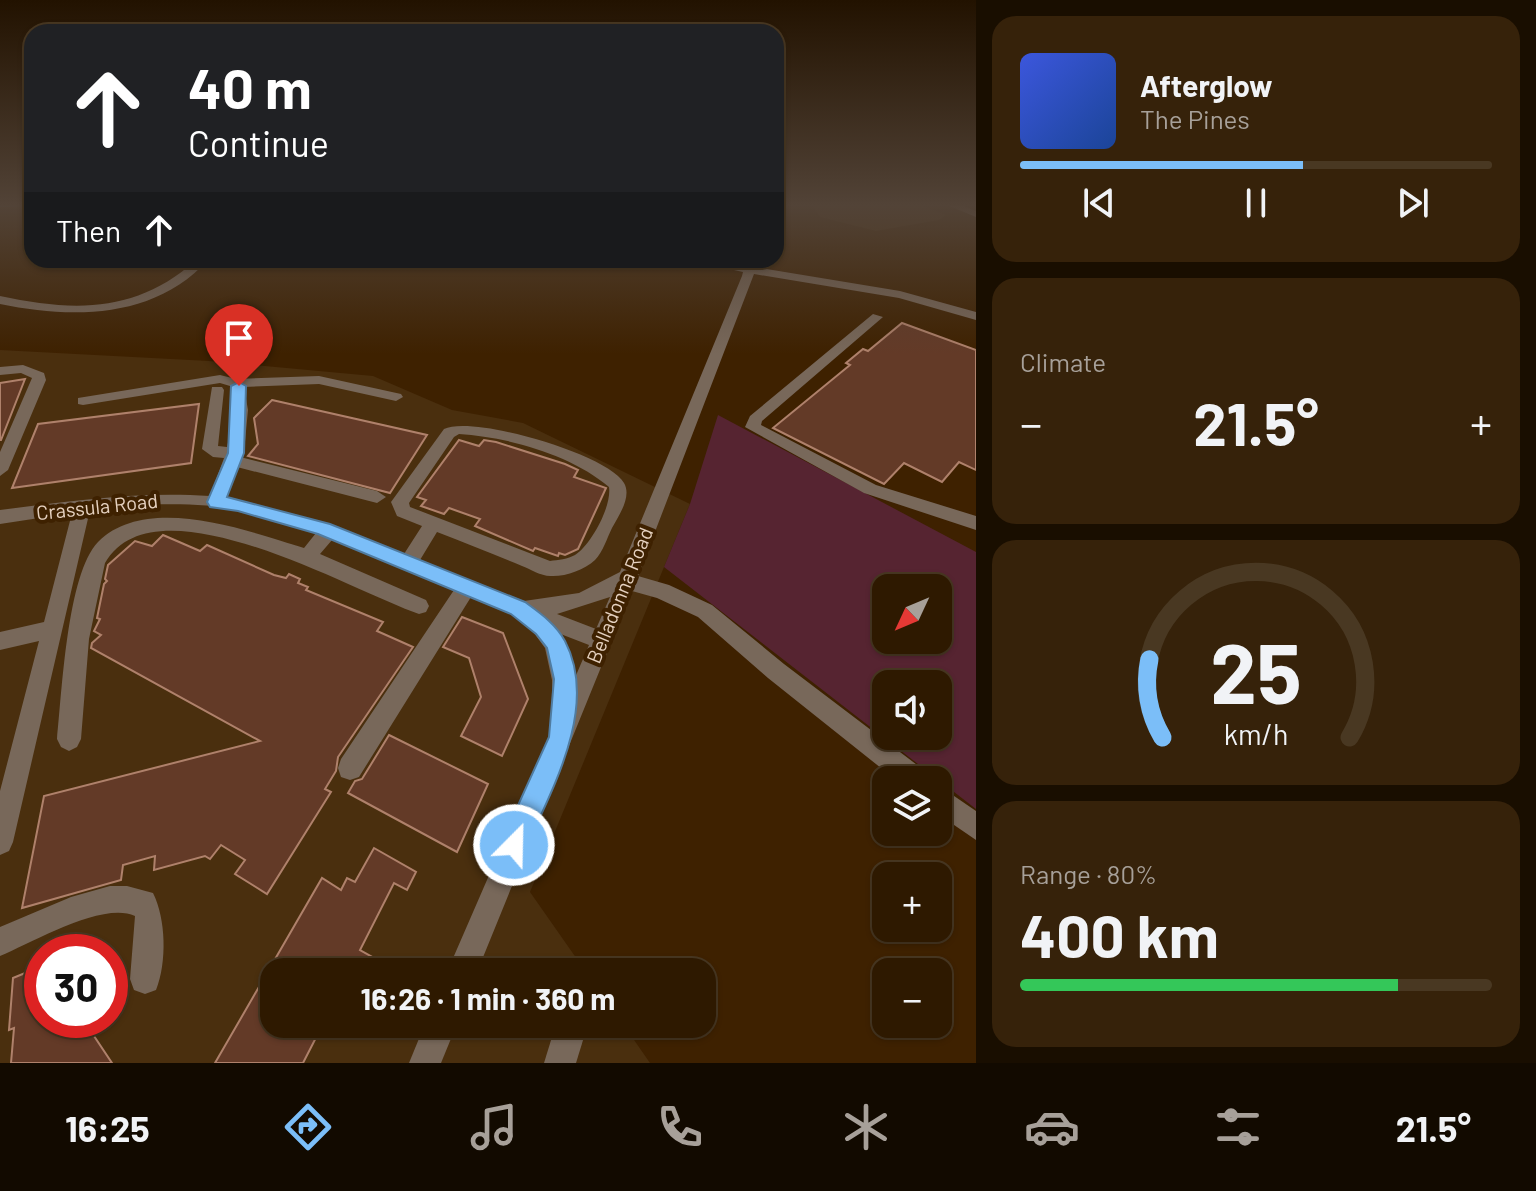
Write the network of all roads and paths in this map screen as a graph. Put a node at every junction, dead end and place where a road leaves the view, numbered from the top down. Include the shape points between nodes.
1 (193, 268) edge
2 (748, 268) edge
3 (769, 268) edge
4 (0, 300) edge
5 (976, 316) edge
6 (877, 317) dead end
7 (0, 371) edge
8 (236, 383) junction
9 (217, 390) dead end
10 (396, 397) dead end
11 (83, 401) dead end
12 (235, 456) junction
13 (0, 470) edge
14 (377, 497) dead end
15 (216, 502) junction
16 (83, 504) junction
17 (0, 517) edge
18 (976, 523) edge
19 (432, 524) junction
20 (328, 531) junction
21 (308, 557) junction
22 (408, 564) junction
23 (627, 579) junction
24 (466, 588) junction
25 (510, 605) junction
26 (419, 606) dead end
27 (53, 629) junction
28 (0, 641) edge
29 (601, 641) junction
30 (561, 738) junction
31 (69, 739) dead end
32 (898, 766) edge
33 (350, 768) dead end
34 (8, 778) edge
35 (952, 809) edge
36 (976, 827) edge
37 (0, 842) edge
38 (0, 942) edge
39 (468, 958) edge
40 (145, 979) dead end
41 (435, 1038) edge
42 (568, 1038) edge
43 (425, 1063) edge
44 (560, 1063) edge

1 - 4 street via 170,287 122,304 53,309
2 - 23 street, Belladonna Road
3 - 5 street
6 - 18 street via 755,419 753,427 870,489
7 - 13 street via 31,371 39,380
8 - 10 street via 319,380
8 - 11 street via 202,380
8 - 12 street
9 - 12 street via 210,449
12 - 14 street
12 - 15 street
15 - 16 street, Crassula Road
15 - 20 street, Crassula Road via 264,510
16 - 17 street, Crassula Road
16 - 27 street
19 - 19 street via 403,511 400,502 457,429 550,449 618,486 617,501 594,549 565,566 535,565
19 - 22 street
20 - 21 street
20 - 22 street, Crassula Road
21 - 26 street
21 - 31 street via 184,525 140,528 119,536 98,556 80,628
22 - 24 street, Crassula Road
23 - 25 street via 574,604
23 - 29 street, Belladonna Road
23 - 32 street via 705,611
24 - 25 street, Crassula Road
24 - 33 street
25 - 29 street, Crassula Road
25 - 30 street via 550,635 561,656
27 - 28 street
27 - 34 street
29 - 30 street, Belladonna Road
30 - 39 street, Belladonna Road
34 - 37 street
35 - 36 street
38 - 40 street via 111,898 131,898 143,903 149,915
41 - 43 street
42 - 44 street

